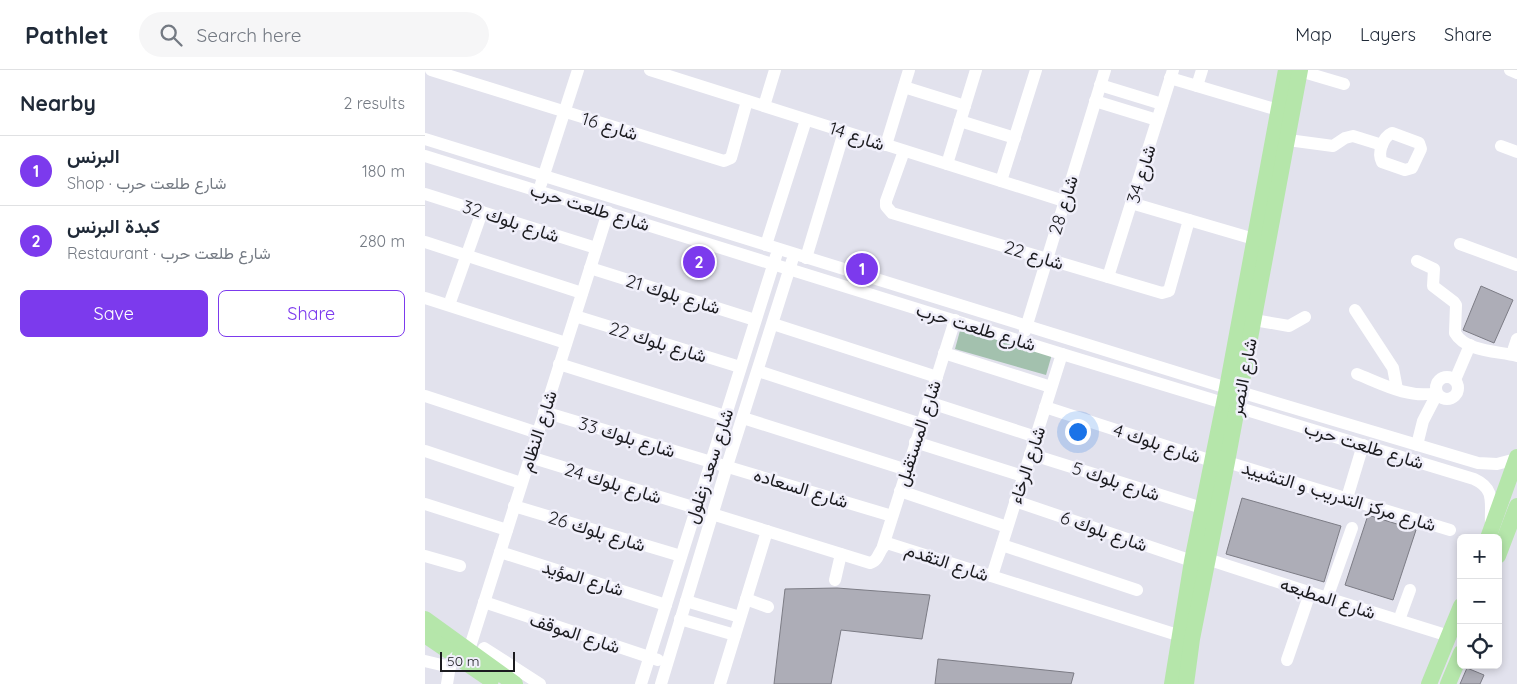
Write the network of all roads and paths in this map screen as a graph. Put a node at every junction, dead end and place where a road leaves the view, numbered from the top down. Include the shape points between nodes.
1 (431, 70) edge
2 (578, 70) edge
3 (650, 70) edge
4 (775, 70) edge
5 (909, 70) edge
6 (976, 70) edge
7 (1036, 70) edge
8 (1105, 70) edge
9 (1202, 70) edge
10 (1296, 70) edge
11 (1509, 70) edge
12 (1517, 73) edge
13 (1171, 74) edge
14 (1344, 84) dead end
15 (1100, 86) junction
16 (1197, 86) junction
17 (904, 87) junction
18 (747, 101) junction
19 (1095, 101) junction
20 (1163, 104) junction
21 (764, 106) junction
22 (965, 106) junction
23 (1278, 110) junction
24 (564, 112) junction
25 (806, 120) junction
26 (1157, 120) junction
27 (960, 121) junction
28 (844, 132) junction
29 (1015, 138) junction
30 (425, 140) edge
31 (1288, 140) junction
32 (886, 145) junction
33 (1382, 146) dead end
34 (1501, 146) dead end
35 (904, 151) junction
36 (1517, 152) edge
37 (425, 156) edge
38 (947, 164) junction
39 (1276, 166) junction
40 (543, 176) junction
41 (1001, 181) junction
42 (538, 191) junction
43 (425, 194) edge
44 (1064, 202) junction
45 (1131, 203) junction
46 (482, 212) junction
47 (608, 212) junction
48 (1189, 220) junction
49 (1254, 239) junction
50 (425, 242) edge
51 (1460, 244) dead end
52 (772, 247) junction
53 (596, 248) junction
54 (467, 255) junction
55 (801, 256) junction
56 (1047, 259) junction
57 (1417, 261) dead end
58 (773, 264) junction
59 (1517, 265) edge
60 (590, 268) junction
61 (790, 269) junction
62 (1108, 277) junction
63 (582, 293) junction
64 (425, 298) edge
65 (449, 305) junction
66 (1355, 310) dead end
67 (575, 316) junction
68 (1305, 317) dead end
69 (755, 320) junction
70 (955, 320) junction
71 (1254, 320) junction
72 (773, 324) junction
73 (1027, 325) junction
74 (1517, 339) edge
75 (1022, 341) junction
76 (566, 343) junction
77 (1470, 345) junction
78 (945, 353) junction
79 (1062, 354) junction
80 (1514, 355) edge
81 (559, 364) junction
82 (740, 367) junction
83 (758, 371) junction
84 (1357, 374) dead end
85 (937, 377) junction
86 (1051, 387) junction
87 (1397, 389) junction
88 (1437, 393) junction
89 (425, 396) edge
90 (1232, 398) junction
91 (928, 402) junction
92 (1045, 407) junction
93 (544, 412) junction
94 (725, 416) junction
95 (743, 418) junction
96 (921, 424) junction
97 (537, 433) junction
98 (1035, 437) junction
99 (915, 442) junction
100 (1363, 445) junction
101 (1417, 445) junction
102 (425, 451) edge
103 (1030, 454) junction
104 (530, 457) junction
105 (1517, 458) edge
106 (1220, 461) junction
107 (710, 462) junction
108 (727, 466) junction
109 (907, 470) junction
110 (1023, 476) junction
111 (521, 483) junction
112 (900, 491) junction
113 (1347, 498) junction
114 (1015, 501) junction
115 (425, 504) edge
116 (514, 506) junction
117 (1517, 506) edge
118 (696, 508) junction
119 (1202, 508) junction
120 (713, 514) junction
121 (892, 516) junction
122 (1007, 527) junction
123 (1351, 528) dead end
124 (507, 530) junction
125 (1450, 530) dead end
126 (767, 531) junction
127 (1489, 533) edge
128 (1002, 545) junction
129 (1502, 545) edge
130 (883, 546) junction
131 (500, 552) junction
132 (841, 554) junction
133 (425, 556) edge
134 (681, 556) junction
135 (1200, 560) junction
136 (460, 566) dead end
137 (992, 576) junction
138 (835, 580) dead end
139 (1137, 590) dead end
140 (1410, 590) dead end
141 (1310, 593) junction
142 (1327, 598) junction
143 (746, 599) junction
144 (686, 601) junction
145 (484, 602) junction
146 (666, 604) junction
147 (767, 607) dead end
148 (1457, 616) edge
149 (740, 617) junction
150 (425, 619) edge
151 (680, 619) junction
152 (1399, 620) junction
153 (425, 635) edge
154 (735, 635) junction
155 (1449, 636) junction
156 (1185, 637) junction
157 (476, 649) junction
158 (650, 657) junction
159 (451, 660) junction
160 (1287, 660) dead end
161 (425, 661) edge
162 (667, 663) junction
163 (1457, 663) edge
164 (447, 684) edge
165 (498, 684) edge
166 (515, 684) edge
167 (540, 684) edge
168 (641, 684) edge
169 (661, 684) edge
170 (720, 684) edge
171 (1172, 684) edge
172 (1186, 684) edge
173 (1429, 684) edge
174 (1448, 684) edge

1 - 24 street, شارع 16
2 - 24 street
3 - 18 street, شارع 14
4 - 21 street
5 - 17 street
6 - 22 street
7 - 29 street
8 - 15 street, شارع 28
9 - 16 street
10 - 14 street
10 - 23 main road, شارع النصر
10 - 31 main road, شارع النصر
11 - 12 street
13 - 16 street
13 - 20 street, شارع 34
15 - 19 street, شارع 28
15 - 20 street
16 - 23 street
17 - 22 street
17 - 32 street
18 - 21 street, شارع 14
18 - 24 street, شارع 16 via 731,158 727,161
19 - 26 street
19 - 44 street, شارع 28
20 - 26 street, شارع 34
21 - 25 street, شارع 14
22 - 27 street
23 - 39 main road, شارع النصر
24 - 40 street
25 - 28 street, شارع 14
25 - 52 street, شارع سعد زغلول
26 - 45 street, شارع 34
27 - 29 street
27 - 38 street
28 - 32 street, شارع 14
28 - 55 street, شارع سعد زغلول
29 - 41 street
30 - 40 street, شارع طلعت حرب
31 - 33 street via 1333,146 1353,136
31 - 39 main road, شارع النصر
32 - 35 street, شارع 14
34 - 36 street
35 - 38 street, شارع 14
35 - 56 street, شارع 22 via 886,201 886,206 893,213
37 - 42 street, شارع طلعت حرب
38 - 41 street, شارع 14
39 - 49 main road, شارع النصر
39 - 71 main road, شارع النصر
40 - 42 street
40 - 52 street, شارع طلعت حرب
41 - 44 street, شارع 14
42 - 47 street, شارع طلعت حرب
43 - 46 street, شارع بلوك 32
44 - 56 street, شارع 28
45 - 48 street
45 - 62 street, شارع 34
46 - 53 street, شارع بلوك 32
46 - 54 street
47 - 53 street, شارع النظام
47 - 58 street, شارع طلعت حرب
48 - 49 street
48 - 62 street, شارع 22 via 1167,293
49 - 90 main road, شارع النصر
50 - 54 street
51 - 59 street
52 - 55 street, شارع طلعت حرب
52 - 58 street, شارع سعد زغلول
53 - 60 street, شارع النظام
54 - 63 street
54 - 65 street
55 - 61 street, شارع سعد زغلول
55 - 73 street, شارع طلعت حرب
56 - 62 street, شارع 22
56 - 73 street, شارع 28
57 - 77 street via 1434,269 1433,286 1456,306 1455,333 1462,342
58 - 61 street, شارع طلعت حرب
58 - 69 street, شارع سعد زغلول
60 - 63 street, شارع النظام
60 - 69 street, شارع بلوك 21
61 - 70 street, شارع طلعت حرب
61 - 72 street, شارع سعد زغلول
63 - 67 street, شارع النظام
64 - 65 street
65 - 76 street
66 - 87 street via 1393,368
67 - 76 street, شارع النظام
67 - 82 street, شارع بلوك 22
68 - 71 street via 1289,326
69 - 82 street, شارع سعد زغلول
70 - 75 street, شارع طلعت حرب
70 - 78 street, شارع المستقبل
71 - 90 main road, شارع النصر
72 - 83 street, شارع سعد زغلول
72 - 85 street
73 - 75 street, شارع 28
73 - 90 street, شارع طلعت حرب
74 - 80 street
75 - 79 street, شارع طلعت حرب
76 - 81 street, شارع النظام
77 - 80 street
77 - 88 street via 1455,380 1459,387 1457,395 1447,400
78 - 85 street, شارع المستقبل
78 - 86 street
79 - 86 street, شارع الرخاء
79 - 90 street, شارع طلعت حرب
81 - 93 street, شارع النظام
81 - 94 street
82 - 94 street, شارع سعد زغلول
83 - 95 street, شارع سعد زغلول
83 - 96 street
84 - 87 street
85 - 91 street, شارع المستقبل
86 - 92 street, شارع الرخاء
87 - 88 street via 1415,395
88 - 101 street via 1423,421
89 - 97 street
90 - 100 street, شارع طلعت حرب
90 - 101 street, شارع طلعت حرب
90 - 106 main road, شارع النصر
91 - 96 street, شارع المستقبل
91 - 98 street
92 - 98 street, شارع الرخاء
92 - 106 street, شارع بلوك 4
93 - 97 street, شارع النظام
93 - 107 street, شارع بلوك 33
94 - 107 street, شارع سعد زغلول
95 - 108 street, شارع سعد زغلول
95 - 109 street
96 - 99 street, شارع المستقبل
97 - 104 street, شارع النظام
98 - 103 street, شارع الرخاء
99 - 109 street, شارع المستقبل
99 - 110 street
100 - 113 street
100 - 127 street, شارع طلعت حرب via 1480,482 1489,491 1491,499
101 - 105 street, شارع طلعت حرب via 1488,464
102 - 111 street
103 - 110 street, شارع الرخاء
103 - 119 street, شارع بلوك 5
104 - 111 street, شارع النظام
104 - 118 street, شارع بلوك 24
105 - 127 main road
106 - 113 street, شارع مركز التدريب و التشييد
106 - 119 main road, شارع النصر
106 - 135 main road, شارع النصر
107 - 108 street, شارع السعاده
107 - 118 street, شارع سعد زغلول
108 - 120 street, شارع سعد زغلول
108 - 121 street, شارع السعاده
109 - 112 street, شارع المستقبل
110 - 114 street, شارع الرخاء
111 - 116 street, شارع النظام
112 - 121 street, شارع المستقبل
112 - 122 street
113 - 125 street, شارع مركز التدريب و التشييد
114 - 122 street, شارع الرخاء
114 - 135 street, شارع بلوك 6
115 - 124 street
116 - 124 street, شارع النظام
116 - 134 street, شارع بلوك 26
117 - 129 main road
118 - 134 street, شارع سعد زغلول
119 - 135 main road, شارع النصر
120 - 126 street, شارع التقدم
120 - 144 street, شارع سعد زغلول
121 - 130 street, شارع المستقبل
122 - 128 street, شارع الرخاء
123 - 142 street
124 - 131 street, شارع النظام
126 - 132 street, شارع التقدم
126 - 143 street
128 - 137 street, شارع الرخاء
128 - 139 street
130 - 132 street, شارع التقدم via 873,563
130 - 137 street, شارع التقدم via 887,543
131 - 145 street, شارع النظام
131 - 146 street, شارع المؤيد
132 - 138 street
133 - 136 street
134 - 146 street, شارع سعد زغلول
135 - 141 street, شارع المطبعه
135 - 156 main road, شارع النصر
137 - 156 street, شارع التقدم
140 - 152 street
141 - 142 street, شارع المطبعه
141 - 160 street
142 - 152 street, شارع المطبعه
143 - 147 street
143 - 149 street
144 - 149 street
144 - 151 street, شارع سعد زغلول
145 - 157 street, شارع النظام
145 - 158 street, شارع الموقف
146 - 158 street, شارع سعد زغلول
148 - 155 main road
149 - 154 street
150 - 157 main road
151 - 154 street
151 - 162 street, شارع سعد زغلول
152 - 155 street, شارع المطبعه
153 - 159 main road
154 - 170 street
155 - 173 main road
156 - 171 main road, شارع النصر
156 - 172 main road, شارع النصر
157 - 166 main road
157 - 167 street
158 - 162 street, شارع الموقف
158 - 168 street, شارع سعد زغلول
159 - 161 street
159 - 164 street
159 - 165 main road
162 - 169 street, شارع سعد زغلول
163 - 174 main road

